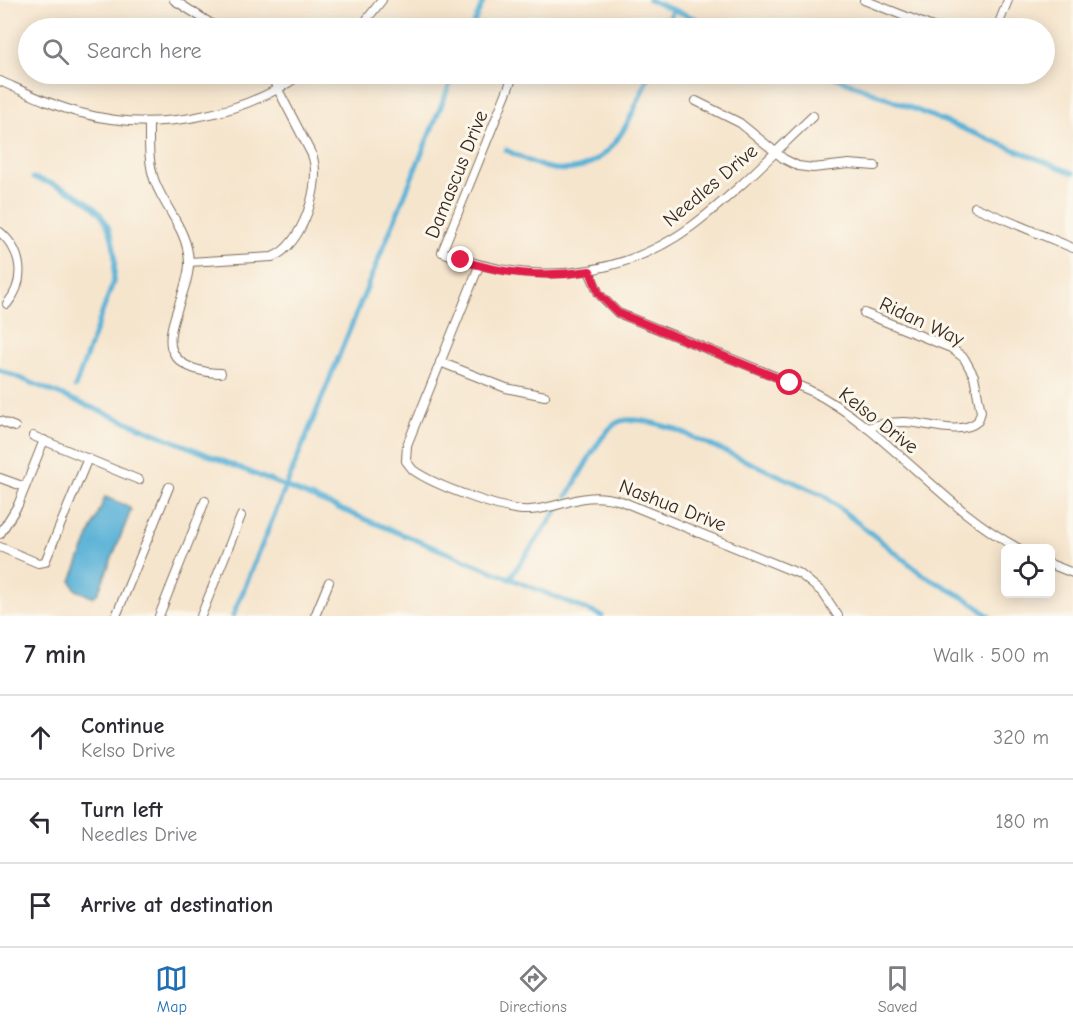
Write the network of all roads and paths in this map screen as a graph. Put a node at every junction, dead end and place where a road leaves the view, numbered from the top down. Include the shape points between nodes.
1 (174, 0) edge
2 (382, 0) edge
3 (864, 0) edge
4 (1008, 0) edge
5 (202, 18) edge
6 (368, 18) edge
7 (910, 18) edge
8 (1001, 18) edge
9 (0, 81) edge
10 (276, 84) edge
11 (284, 84) edge
12 (510, 84) edge
13 (278, 87) junction
14 (696, 101) dead end
15 (813, 116) dead end
16 (149, 122) junction
17 (775, 152) junction
18 (875, 166) dead end
19 (975, 207) dead end
20 (0, 232) edge
21 (1073, 248) edge
22 (442, 252) joint
23 (189, 262) junction
24 (479, 266) junction
25 (590, 271) junction
26 (7, 304) dead end
27 (864, 313) dead end
28 (440, 362) junction
29 (221, 373) dead end
30 (544, 396) dead end
31 (1, 423) edge
32 (15, 427) dead end
33 (867, 428) junction
34 (33, 436) dead end
35 (44, 440) junction
36 (88, 458) junction
37 (0, 478) edge
38 (139, 480) dead end
39 (25, 487) junction
40 (169, 487) dead end
41 (205, 501) dead end
42 (241, 516) dead end
43 (0, 534) edge
44 (1011, 544) edge
45 (0, 548) edge
46 (1055, 566) edge
47 (1073, 573) edge
48 (329, 582) dead end
49 (117, 616) edge
50 (159, 616) edge
51 (201, 616) edge
52 (315, 616) edge
53 (838, 616) edge

1 - 5 street
2 - 6 street
3 - 7 street
4 - 8 street
9 - 16 street via 83,114
10 - 13 street
11 - 13 street
12 - 22 street, Damascus Drive
13 - 16 street via 234,106 186,119
13 - 23 street via 316,169 315,189 294,240 272,257
14 - 17 street via 740,123
15 - 17 street, Needles Drive
16 - 23 street via 152,172 182,232
17 - 18 street via 805,168
17 - 25 street, Needles Drive via 678,236 634,258
19 - 21 street
20 - 26 street via 14,249 20,271 15,294
22 - 24 street, Needles Drive
23 - 29 street via 185,291 170,333 171,348 184,364
24 - 25 street, Needles Drive via 541,275
24 - 28 street, Nashua Drive
25 - 33 street, Kelso Drive via 599,294 618,313 809,390
27 - 33 street, Ridan Way via 958,353 972,369 981,412 978,421 969,426 904,422
28 - 30 street via 506,388
28 - 53 street, Nashua Drive via 406,449 406,461 416,472 513,509 542,508 582,497 621,501 800,574 823,593
31 - 32 street
33 - 44 street, Kelso Drive via 966,514
34 - 35 street
35 - 36 street
35 - 39 street
36 - 38 street
36 - 45 street via 45,562 38,563
37 - 39 street
39 - 43 street
40 - 49 street
41 - 50 street
42 - 51 street
46 - 47 street
48 - 52 street

